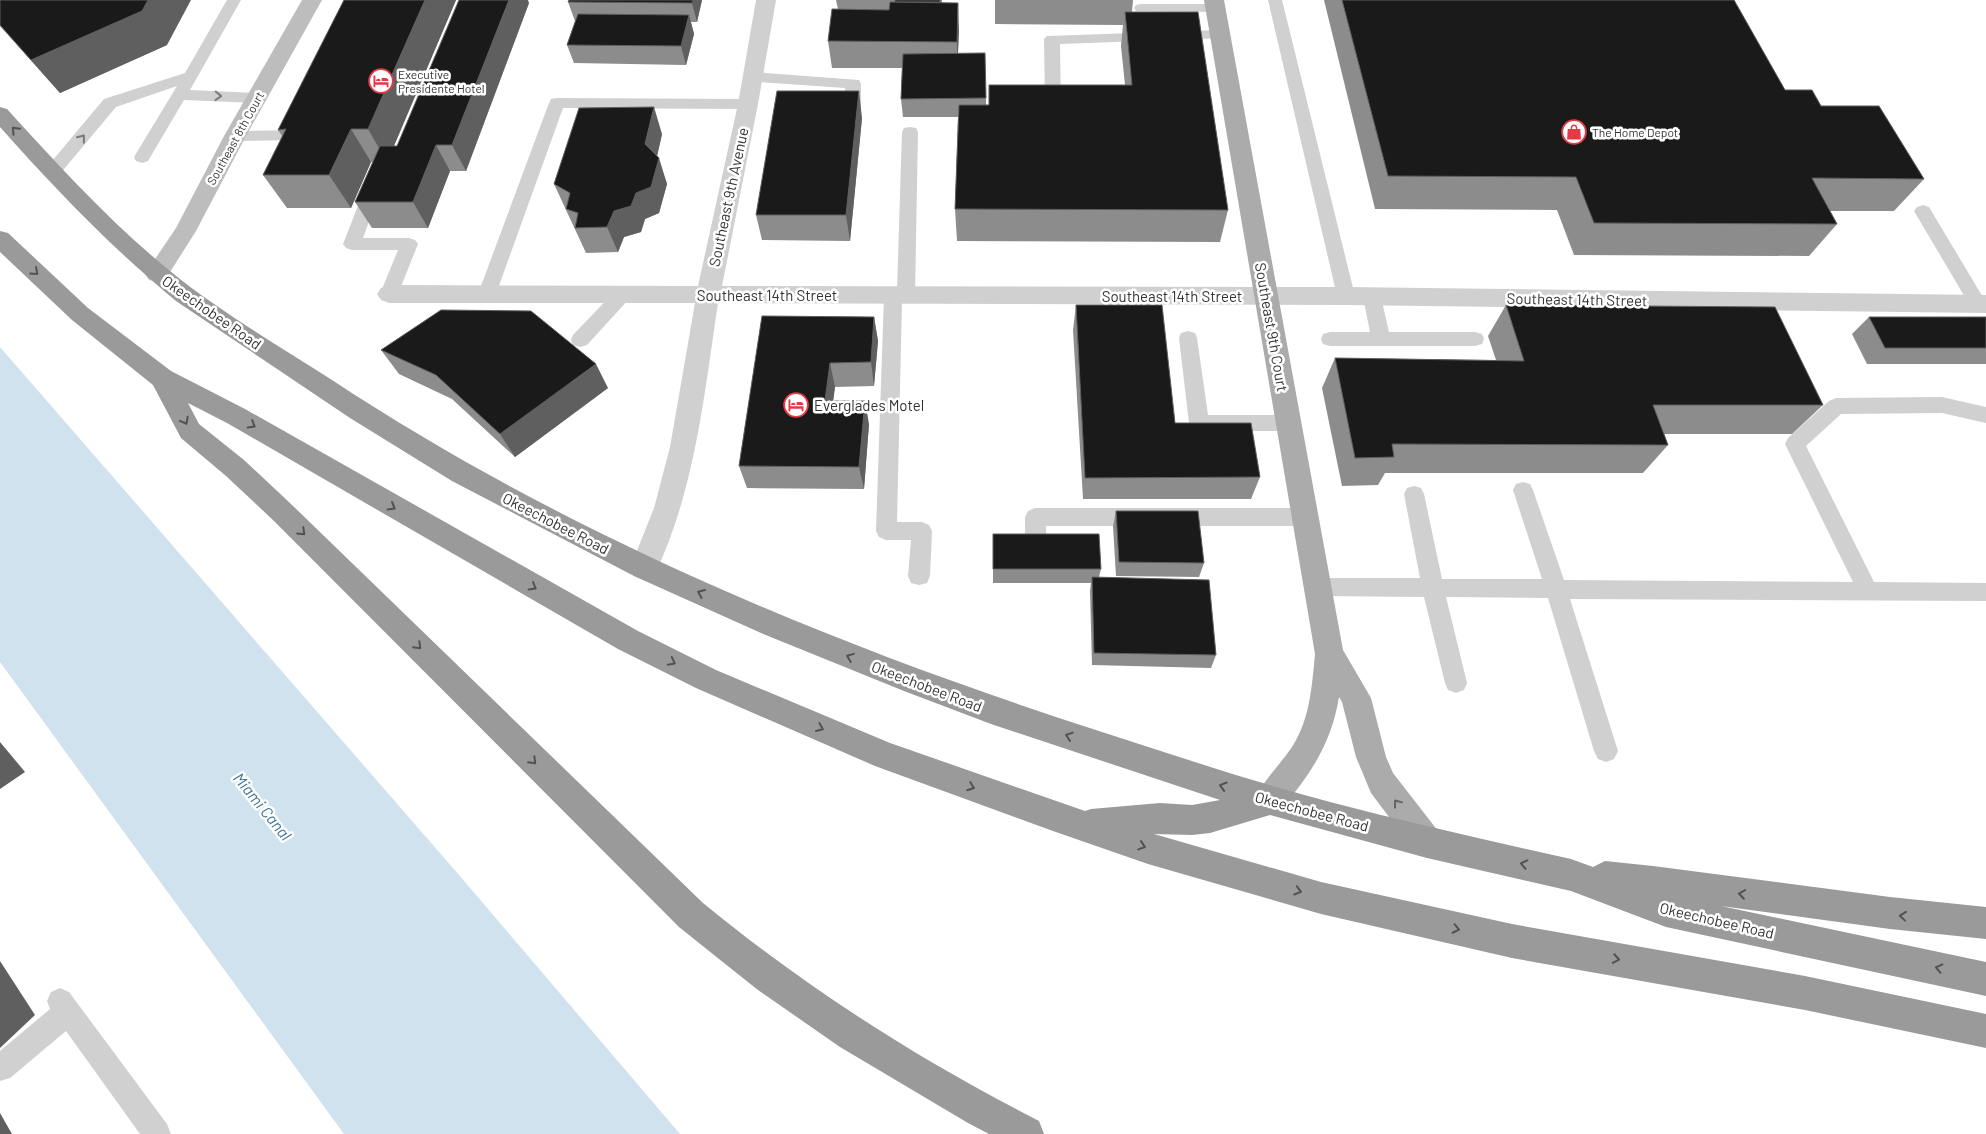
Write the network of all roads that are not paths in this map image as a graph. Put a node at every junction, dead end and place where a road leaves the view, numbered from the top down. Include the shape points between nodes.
1 (234, 0) edge
2 (312, 0) edge
3 (766, 0) edge
4 (1275, 0) edge
5 (1215, 4) edge
6 (1142, 8) dead end
7 (1220, 35) junction
8 (191, 76) junction
9 (752, 77) junction
10 (180, 95) junction
11 (257, 98) junction
12 (748, 104) junction
13 (1053, 107) edge
14 (311, 108) edge
15 (853, 111) edge
16 (0, 114) edge
17 (910, 132) dead end
18 (298, 135) junction
19 (235, 136) junction
20 (290, 152) edge
21 (142, 157) dead end
22 (53, 171) junction
23 (375, 175) edge
24 (1923, 210) edge
25 (0, 239) edge
26 (157, 274) junction
27 (389, 294) joint
28 (487, 294) junction
29 (623, 294) junction
30 (708, 295) junction
31 (899, 295) junction
32 (1266, 296) junction
33 (1346, 296) junction
34 (1372, 297) junction
35 (1982, 304) edge
36 (1188, 338) dead end
37 (1330, 339) dead end
38 (1381, 339) junction
39 (1476, 339) dead end
40 (580, 340) dead end
41 (162, 378) junction
42 (1986, 415) edge
43 (1288, 423) junction
44 (1523, 490) dead end
45 (1414, 494) dead end
46 (1304, 517) junction
47 (1036, 567) edge
48 (644, 568) junction
49 (919, 576) dead end
50 (1316, 587) junction
51 (1433, 588) junction
52 (1556, 589) junction
53 (1868, 591) junction
54 (1986, 592) edge
55 (1328, 654) junction
56 (1456, 683) dead end
57 (1606, 751) dead end
58 (1270, 800) junction
59 (1079, 825) junction
60 (1427, 842) junction
61 (1571, 874) junction
62 (1986, 923) edge
63 (1986, 979) edge
64 (1986, 1031) edge
65 (0, 1068) edge
66 (157, 1134) edge
67 (1026, 1134) edge

1 - 8 lane
2 - 11 street, Southeast 8th Court
3 - 9 street, Southeast 9th Avenue
4 - 33 lane
5 - 6 lane
5 - 7 main road, Southeast 9th Court
7 - 13 lane via 1052,39
7 - 32 main road, Southeast 9th Court
8 - 10 lane
22 -> 8 lane via 110,103
9 - 12 street, Southeast 9th Avenue
9 - 15 lane via 853,84
10 -> 11 lane
10 - 21 lane
11 - 19 street, Southeast 8th Court
12 - 28 lane via 556,104
12 - 30 street, Southeast 9th Avenue
14 - 18 lane
22 -> 16 highway, Okeechobee Road
17 - 31 lane
18 - 19 lane
18 - 20 lane
19 - 26 street, Southeast 8th Court via 185,231
22 - 26 highway, Okeechobee Road via 110,231
23 - 27 lane via 352,244 409,244
24 - 35 lane
25 -> 41 highway via 80,314
26 - 48 highway, Okeechobee Road via 409,442 518,504
27 - 28 street, Southeast 14th Street
28 - 29 street, Southeast 14th Street
29 - 30 street, Southeast 14th Street
29 - 40 lane
30 - 31 street, Southeast 14th Street
30 - 48 street, Southeast 9th Avenue via 679,464 661,527
31 - 32 street, Southeast 14th Street
31 - 49 lane via 886,531 922,531
32 - 33 street, Southeast 14th Street
32 - 43 main road, Southeast 9th Court
33 - 34 street, Southeast 14th Street
34 - 35 street, Southeast 14th Street
34 - 38 lane
36 - 43 lane via 1199,423
37 - 38 lane
38 - 39 lane
41 -> 59 highway via 236,416 628,640 706,679 886,756
41 -> 67 highway via 190,431 282,512 691,915 744,960 889,1060
42 - 53 lane via 1942,405 1836,406 1794,444
43 - 46 main road, Southeast 9th Court
44 - 52 lane
45 - 51 lane
46 - 47 lane via 1035,517
46 - 50 main road, Southeast 9th Court
58 -> 48 highway, Okeechobee Road via 1144,761 914,682
50 - 51 lane
50 - 55 main road, Southeast 9th Court
51 - 52 lane
51 - 56 lane
52 - 53 lane
52 - 57 lane
53 - 54 lane
55 - 58 main road, Southeast 9th Court via 1326,694 1312,742
60 -> 55 main road, Southeast 9th Court via 1382,783 1370,756 1356,698
58 - 59 highway via 1210,818 1160,818
58 - 60 highway, Okeechobee Road
59 -> 64 highway via 1302,892 1413,920 1512,941 1805,992
61 -> 60 highway, Okeechobee Road
62 -> 61 highway via 1898,915 1672,883
63 -> 61 highway, Okeechobee Road via 1666,911
65 - 66 lane via 64,1006

